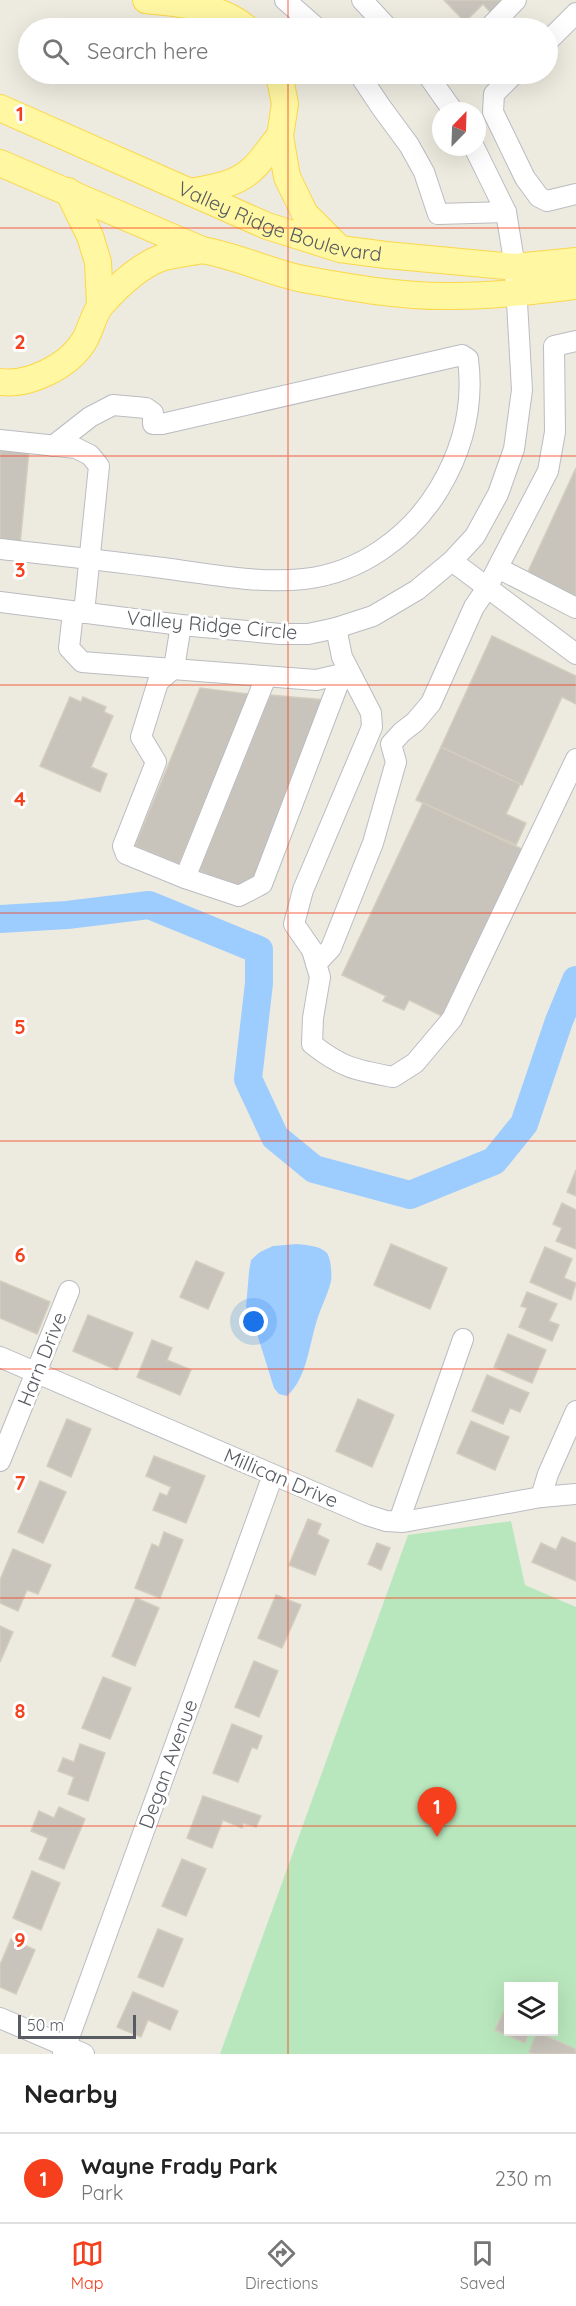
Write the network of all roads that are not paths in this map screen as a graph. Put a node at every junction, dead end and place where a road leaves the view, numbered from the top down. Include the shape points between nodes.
1 (146, 0) edge
2 (285, 0) edge
3 (362, 0) edge
4 (516, 0) edge
5 (576, 13) edge
6 (229, 18) edge
7 (305, 18) edge
8 (379, 18) edge
9 (499, 18) edge
10 (558, 31) edge
11 (281, 84) edge
12 (366, 84) edge
13 (440, 84) edge
14 (504, 84) edge
15 (448, 102) edge
16 (0, 108) edge
17 (486, 114) edge
18 (486, 119) edge
19 (280, 136) junction
20 (478, 156) edge
21 (0, 163) edge
22 (68, 190) junction
23 (190, 192) junction
24 (576, 195) edge
25 (506, 212) junction
26 (340, 249) junction
27 (202, 250) junction
28 (576, 261) edge
29 (515, 267) junction
30 (576, 286) edge
31 (517, 294) junction
32 (100, 305) junction
33 (576, 341) edge
34 (0, 382) edge
35 (0, 440) edge
36 (53, 446) junction
37 (0, 549) edge
38 (90, 559) junction
39 (452, 561) junction
40 (498, 568) junction
41 (487, 588) junction
42 (1, 606) edge
43 (576, 608) edge
44 (79, 613) junction
45 (181, 625) junction
46 (336, 628) junction
47 (576, 654) edge
48 (174, 668) junction
49 (345, 672) junction
50 (266, 676) junction
51 (372, 727) junction
52 (391, 744) junction
53 (576, 759) edge
54 (185, 878) junction
55 (316, 964) junction
56 (69, 1291) dead end
57 (463, 1339) dead end
58 (0, 1357) edge
59 (36, 1372) junction
60 (576, 1411) edge
61 (0, 1461) edge
62 (273, 1475) junction
63 (576, 1494) edge
64 (541, 1497) junction
65 (399, 1521) junction
66 (0, 2018) edge
67 (71, 2051) edge

1 - 6 main road via 199,6
2 - 7 street
3 - 8 street
4 - 9 street
5 - 10 street
11 - 19 main road via 285,104
12 - 25 street via 424,172 438,214
13 - 15 street
14 - 17 street via 494,94
16 - 23 main road, Valley Ridge Boulevard
18 - 24 street via 539,197 547,201
19 - 23 main road via 237,180
19 - 26 main road via 287,177 297,201 304,214
20 - 25 street, Valley Ridge Circle
21 - 22 main road, Valley Ridge Boulevard
22 - 27 main road, Valley Ridge Boulevard
22 - 32 main road via 98,262
23 - 26 main road, Valley Ridge Boulevard via 267,226
25 - 29 street, Valley Ridge Circle
26 - 29 main road, Valley Ridge Boulevard
27 - 31 main road, Valley Ridge Boulevard via 301,279 364,290 451,297
27 - 32 main road via 160,258
28 - 29 main road, Valley Ridge Boulevard
29 - 31 street, Valley Ridge Circle
30 - 31 main road, Valley Ridge Boulevard
31 - 39 street, Valley Ridge Circle via 522,390 513,449 498,494 475,536
32 - 34 main road via 83,342 61,364 23,382
33 - 40 street via 554,346 555,432 548,471
35 - 36 street
36 - 38 street via 76,448 99,466
36 - 38 street via 90,417 113,405 146,408 153,413 153,424 162,424 462,355 468,358 468,409 456,458 431,502 393,543 370,558 333,573 276,580
37 - 38 street
38 - 44 street
39 - 41 street
39 - 46 street, Valley Ridge Circle via 373,616
40 - 41 street
40 - 43 street
41 - 47 street
41 - 52 street via 474,607 431,703
42 - 44 street, Valley Ridge Circle
44 - 45 street, Valley Ridge Circle
44 - 48 street via 69,648 82,662
45 - 46 street, Valley Ridge Circle via 280,634
45 - 48 street
46 - 49 street
48 - 50 street
48 - 54 street via 158,682 141,737 156,762 123,846 126,854
49 - 50 street via 316,680
49 - 51 street via 371,713
49 - 54 street via 262,885 239,896
50 - 54 street
51 - 52 street
51 - 55 street via 303,890 294,924 312,950
52 - 55 street via 396,762 373,843 331,948
53 - 55 street via 452,1019 415,1063 393,1077 334,1061 312,1044 320,977
56 - 59 street, Harn Drive
57 - 65 street
58 - 59 street, Millican Drive
59 - 61 street, Harn Drive
59 - 62 street, Millican Drive
60 - 64 street
62 - 65 street, Millican Drive via 367,1515
62 - 67 street, Degan Avenue
63 - 64 street, Millican Drive
64 - 65 street, Millican Drive
66 - 67 street

